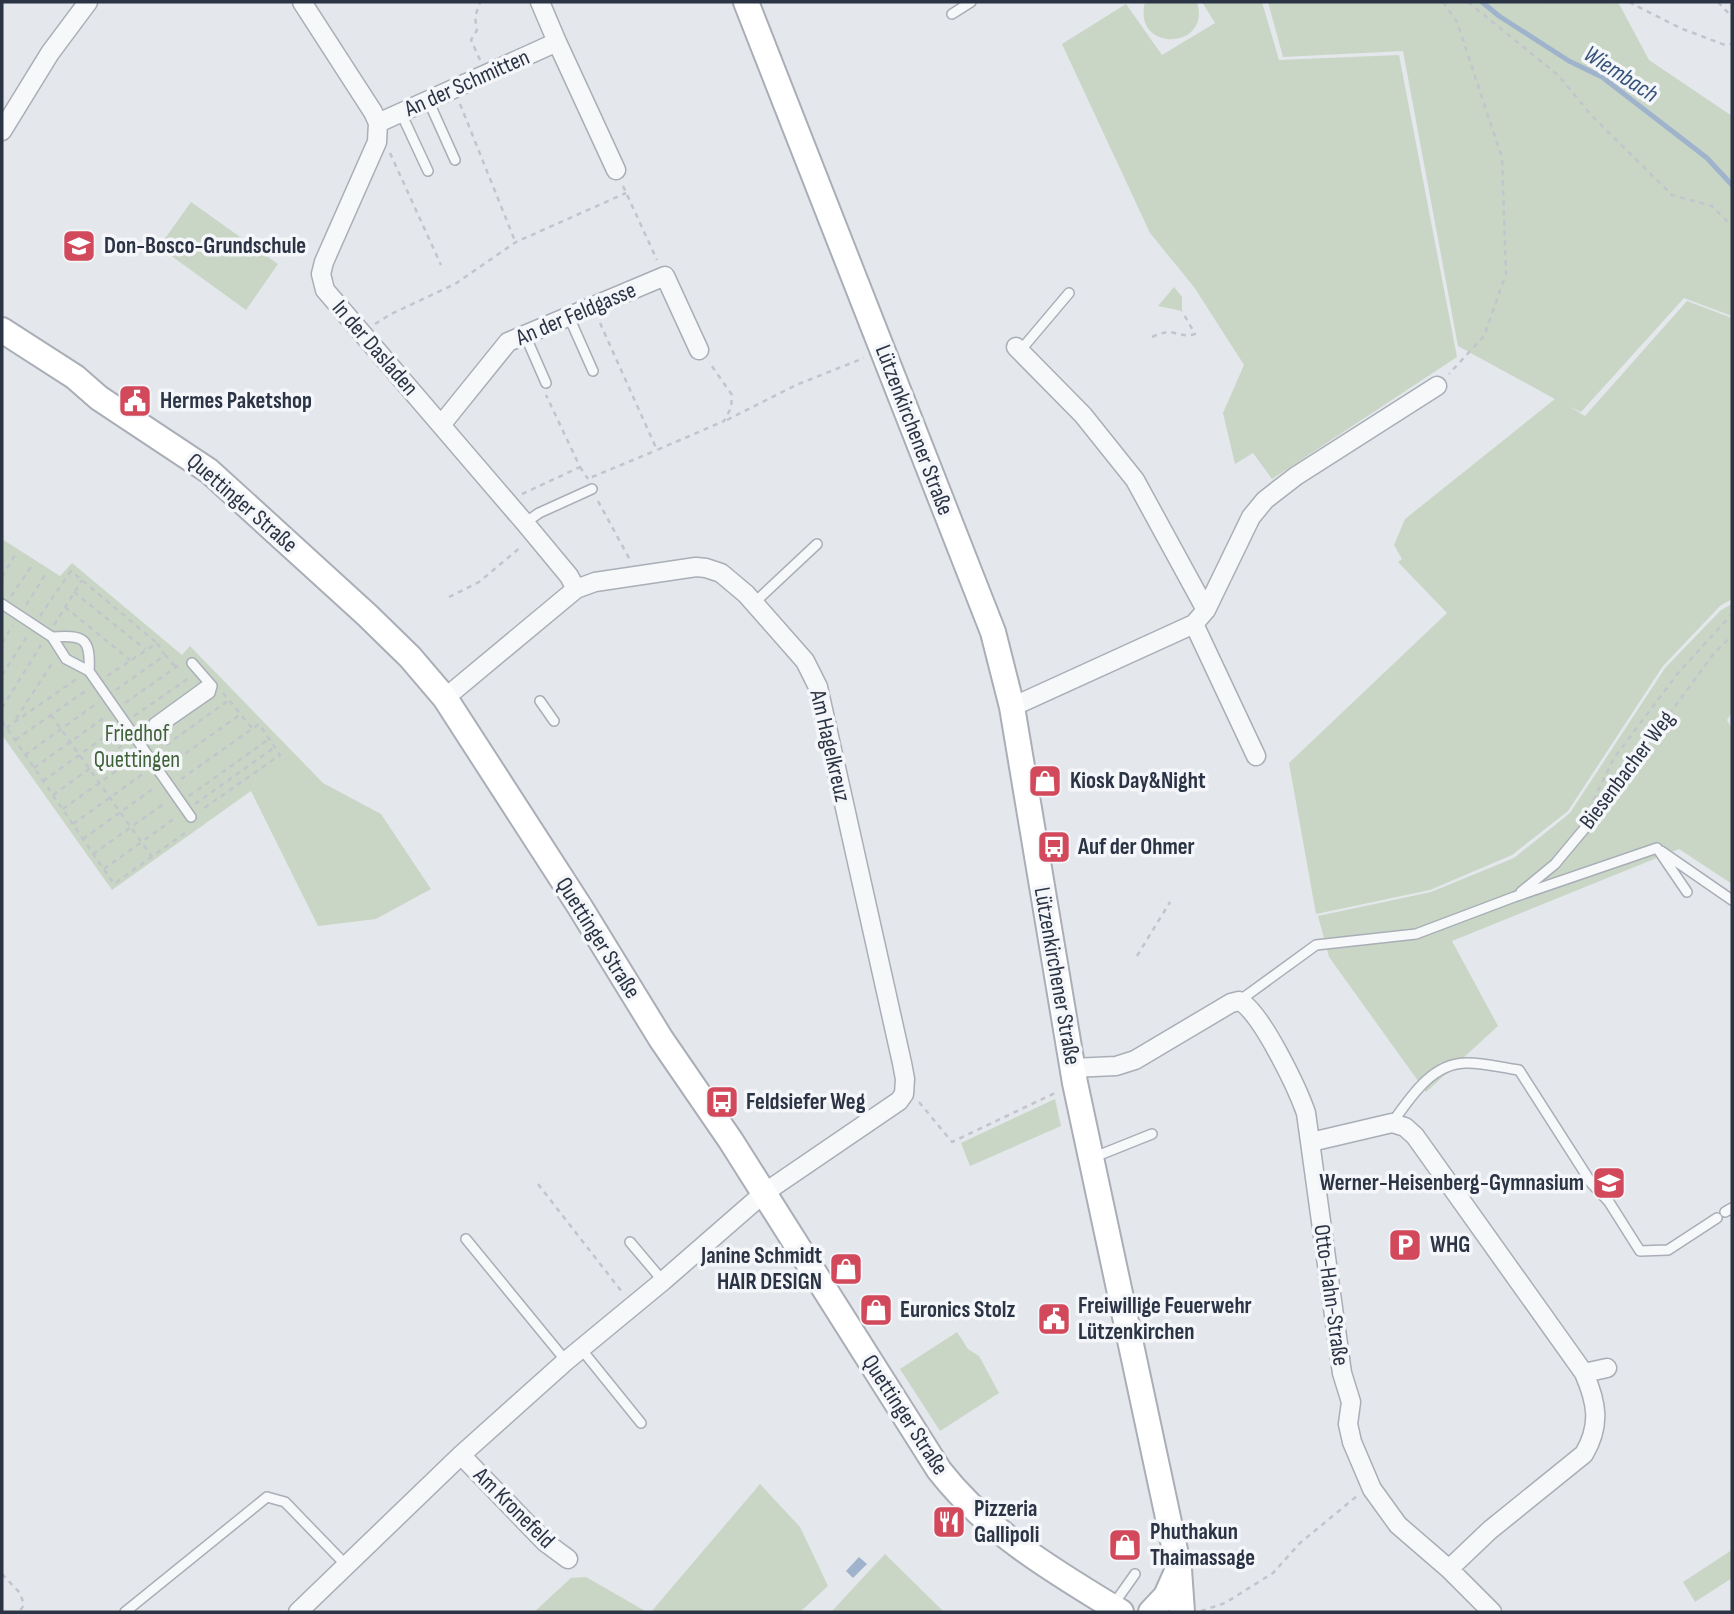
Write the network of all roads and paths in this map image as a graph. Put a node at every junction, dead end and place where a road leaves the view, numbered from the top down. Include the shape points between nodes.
1 (88, 2) edge
2 (302, 2) edge
3 (480, 2) edge
4 (540, 2) edge
5 (746, 2) edge
6 (971, 2) edge
7 (1443, 2) edge
8 (1468, 2) edge
9 (1549, 2) edge
10 (1604, 2) edge
11 (1629, 2) edge
12 (1718, 2) edge
13 (952, 14) dead end
14 (1732, 17) edge
15 (557, 42) junction
16 (1732, 44) edge
17 (485, 73) junction
18 (453, 89) junction
19 (428, 100) junction
20 (401, 113) junction
21 (378, 123) junction
22 (2, 131) edge
23 (377, 142) junction
24 (455, 160) dead end
25 (428, 170) dead end
26 (616, 170) joint
27 (626, 193) junction
28 (1732, 226) edge
29 (516, 242) junction
30 (441, 265) dead end
31 (665, 276) junction
32 (1069, 293) dead end
33 (593, 307) junction
34 (1182, 311) dead end
35 (569, 317) junction
36 (2, 330) edge
37 (362, 333) junction
38 (525, 335) junction
39 (1152, 337) dead end
40 (1018, 349) joint
41 (699, 350) joint
42 (883, 350) junction
43 (593, 371) dead end
44 (546, 383) joint
45 (1437, 386) joint
46 (724, 421) junction
47 (441, 425) junction
48 (657, 450) junction
49 (580, 467) junction
50 (587, 479) junction
51 (592, 489) junction
52 (506, 501) junction
53 (530, 529) junction
54 (817, 544) dead end
55 (15, 555) dead end
56 (2, 560) edge
57 (9, 565) junction
58 (31, 567) dead end
59 (71, 570) dead end
60 (638, 575) junction
61 (2, 577) edge
62 (576, 589) junction
63 (74, 592) dead end
64 (449, 597) dead end
65 (754, 603) junction
66 (3, 605) edge
67 (65, 607) dead end
68 (1206, 610) junction
69 (1732, 614) edge
70 (1194, 624) junction
71 (1732, 635) edge
72 (52, 637) junction
73 (157, 643) dead end
74 (146, 650) dead end
75 (60, 651) junction
76 (131, 660) dead end
77 (192, 663) dead end
78 (89, 670) junction
79 (211, 684) junction
80 (445, 698) junction
81 (229, 700) junction
82 (540, 701) dead end
83 (1012, 707) junction
84 (241, 714) junction
85 (51, 715) dead end
86 (554, 721) dead end
87 (2, 722) edge
88 (14, 722) junction
89 (6, 728) junction
90 (252, 729) junction
91 (136, 738) junction
92 (269, 739) junction
93 (147, 754) junction
94 (1256, 756) dead end
95 (89, 769) junction
96 (99, 783) junction
97 (168, 784) junction
98 (52, 795) junction
99 (110, 798) junction
100 (63, 809) junction
101 (120, 813) junction
102 (191, 817) junction
103 (1590, 822) joint
104 (73, 824) junction
105 (131, 828) junction
106 (1576, 837) junction
107 (83, 839) junction
108 (1657, 848) junction
109 (93, 854) junction
110 (152, 857) junction
111 (1687, 892) dead end
112 (1514, 897) junction
113 (1732, 900) edge
114 (1170, 902) dead end
115 (1137, 956) dead end
116 (1239, 1001) junction
117 (1073, 1076) junction
118 (904, 1094) junction
119 (1392, 1123) junction
120 (1152, 1134) dead end
121 (1311, 1142) junction
122 (1091, 1159) junction
123 (538, 1184) dead end
124 (764, 1193) junction
125 (1725, 1213) edge
126 (466, 1240) dead end
127 (630, 1242) dead end
128 (663, 1281) junction
129 (634, 1306) junction
130 (582, 1350) junction
131 (566, 1361) junction
132 (1607, 1368) dead end
133 (1584, 1373) junction
134 (641, 1423) dead end
135 (461, 1455) junction
136 (1372, 1489) junction
137 (568, 1559) dead end
138 (346, 1565) junction
139 (1178, 1569) junction
140 (1449, 1569) junction
141 (2, 1574) edge
142 (1135, 1574) dead end
143 (1113, 1610) edge
144 (19, 1612) edge
145 (125, 1612) edge
146 (298, 1612) edge
147 (1151, 1612) edge
148 (1182, 1612) edge
149 (1196, 1612) edge
150 (1492, 1612) edge

1 - 22 street
2 - 21 street
3 - 17 path via 477,30 471,40
4 - 15 street, An der Schmitten
5 - 42 street, Lützenkirchener Straße
6 - 13 lane
7 - 45 path via 1457,22 1502,158 1506,274 1484,336
8 - 28 path via 1559,76 1592,116 1672,195 1712,206
9 - 10 path
11 - 16 path via 1680,28
12 - 14 path
15 - 17 street, An der Schmitten
15 - 26 street, An der Schmitten
17 - 18 street, An der Schmitten
18 - 19 street, An der Schmitten
18 - 29 path
19 - 20 street, An der Schmitten
19 - 24 lane
20 - 21 street, An der Schmitten
20 - 25 lane
21 - 23 street, In der Dasladen
23 - 30 path via 391,155
23 - 37 street, In der Dasladen via 321,274 326,290
26 - 27 path, An der Feldgasse
27 - 29 path
27 - 31 path, An der Feldgasse
29 - 37 path via 455,284
31 - 33 street, An der Feldgasse
31 - 41 street, An der Feldgasse
32 - 40 lane
33 - 35 street, An der Feldgasse
33 - 48 path
34 - 39 path via 1195,334 1165,331
35 - 38 street, An der Feldgasse
35 - 43 lane
36 - 80 street, Quettinger Straße via 209,471 367,615
37 - 47 street, In der Dasladen
38 - 44 lane
38 - 47 street, An der Feldgasse via 508,342
40 - 68 street via 1083,415 1135,481
41 - 46 path via 732,395 732,408
42 - 46 path via 796,385
42 - 83 street, Lützenkirchener Straße via 993,632
44 - 49 path via 547,396
45 - 68 street via 1296,475 1265,500 1251,517
46 - 48 path
47 - 52 street, In der Dasladen
48 - 50 path
49 - 50 path
49 - 52 path
50 - 51 path
51 - 53 lane via 539,513
51 - 60 path
52 - 53 street, In der Dasladen
53 - 62 street, In der Dasladen
53 - 64 path via 479,582
54 - 65 lane
55 - 57 path
56 - 57 path
57 - 61 path
58 - 66 path
59 - 73 path
60 - 62 street, Am Hagelkreuz
60 - 65 street, Am Hagelkreuz via 706,568 730,579
62 - 80 street, Am Hagelkreuz
63 - 74 path
65 - 118 street, Am Hagelkreuz via 805,661 818,687 902,1063
66 - 72 lane
67 - 76 path
68 - 70 street
69 - 106 path via 1678,673 1614,758
70 - 83 street
70 - 94 street
71 - 103 path, Biesenbacher Weg
72 - 75 lane
72 - 78 lane via 77,636 86,642
75 - 78 lane via 72,664
75 - 88 path
77 - 79 lane
78 - 88 path
78 - 91 lane
79 - 81 path
79 - 91 lane via 209,693 158,729
80 - 124 street, Quettinger Straße
81 - 84 path
81 - 93 path
82 - 86 lane
83 - 117 street, Lützenkirchener Straße
84 - 90 path
84 - 97 path
85 - 95 path
87 - 89 path
88 - 89 path
89 - 98 path
90 - 92 path via 258,724
90 - 97 path
91 - 93 lane
91 - 95 path
92 - 97 path
92 - 102 path via 280,755
93 - 96 path
93 - 97 lane
95 - 96 path
95 - 98 path
96 - 99 path
96 - 100 path
97 - 99 path
97 - 101 path
97 - 102 lane
97 - 105 path
98 - 100 path
99 - 101 path
99 - 104 path
100 - 104 path
101 - 105 path
101 - 107 path
102 - 110 path via 190,829
103 - 106 lane, Biesenbacher Weg
104 - 107 path
105 - 109 path
105 - 110 path
106 - 112 lane, Biesenbacher Weg via 1555,864
107 - 109 path
108 - 111 lane
108 - 112 lane, Biesenbacher Weg
108 - 113 lane
109 - 110 path via 114,884
112 - 116 lane, Biesenbacher Weg via 1416,934 1316,945
114 - 115 path
116 - 117 street via 1135,1060
116 - 121 street, Otto-Hahn-Straße via 1250,1010 1297,1087
117 - 118 path via 952,1142 918,1101
117 - 122 street, Lützenkirchener Straße
118 - 124 street via 890,1109
119 - 121 street
119 - 125 lane via 1416,1089 1438,1072 1464,1063 1519,1070 1640,1251 1668,1250
119 - 133 street via 1415,1136
120 - 122 lane
121 - 136 street, Otto-Hahn-Straße via 1342,1373 1350,1402 1348,1424
122 - 139 street, Lützenkirchener Straße
123 - 129 path
124 - 128 street
124 - 143 street, Quettinger Straße via 955,1490 1009,1539
126 - 131 lane
127 - 128 lane
128 - 129 street
129 - 130 street
130 - 131 street
130 - 134 lane
131 - 135 street
132 - 133 street
133 - 140 street via 1595,1406 1593,1439 1584,1454
135 - 137 street, Am Kronefeld via 545,1542
135 - 138 street
136 - 140 street, Otto-Hahn-Straße via 1398,1525
136 - 149 path via 1364,1490 1311,1534 1273,1573 1225,1603
138 - 145 lane via 285,1502 267,1497
138 - 146 street
139 - 147 street via 1166,1596
139 - 148 street, Lützenkirchener Straße
139 - 149 street
140 - 150 street, Otto-Hahn-Straße
141 - 144 path via 20,1593 24,1605
142 - 143 lane

